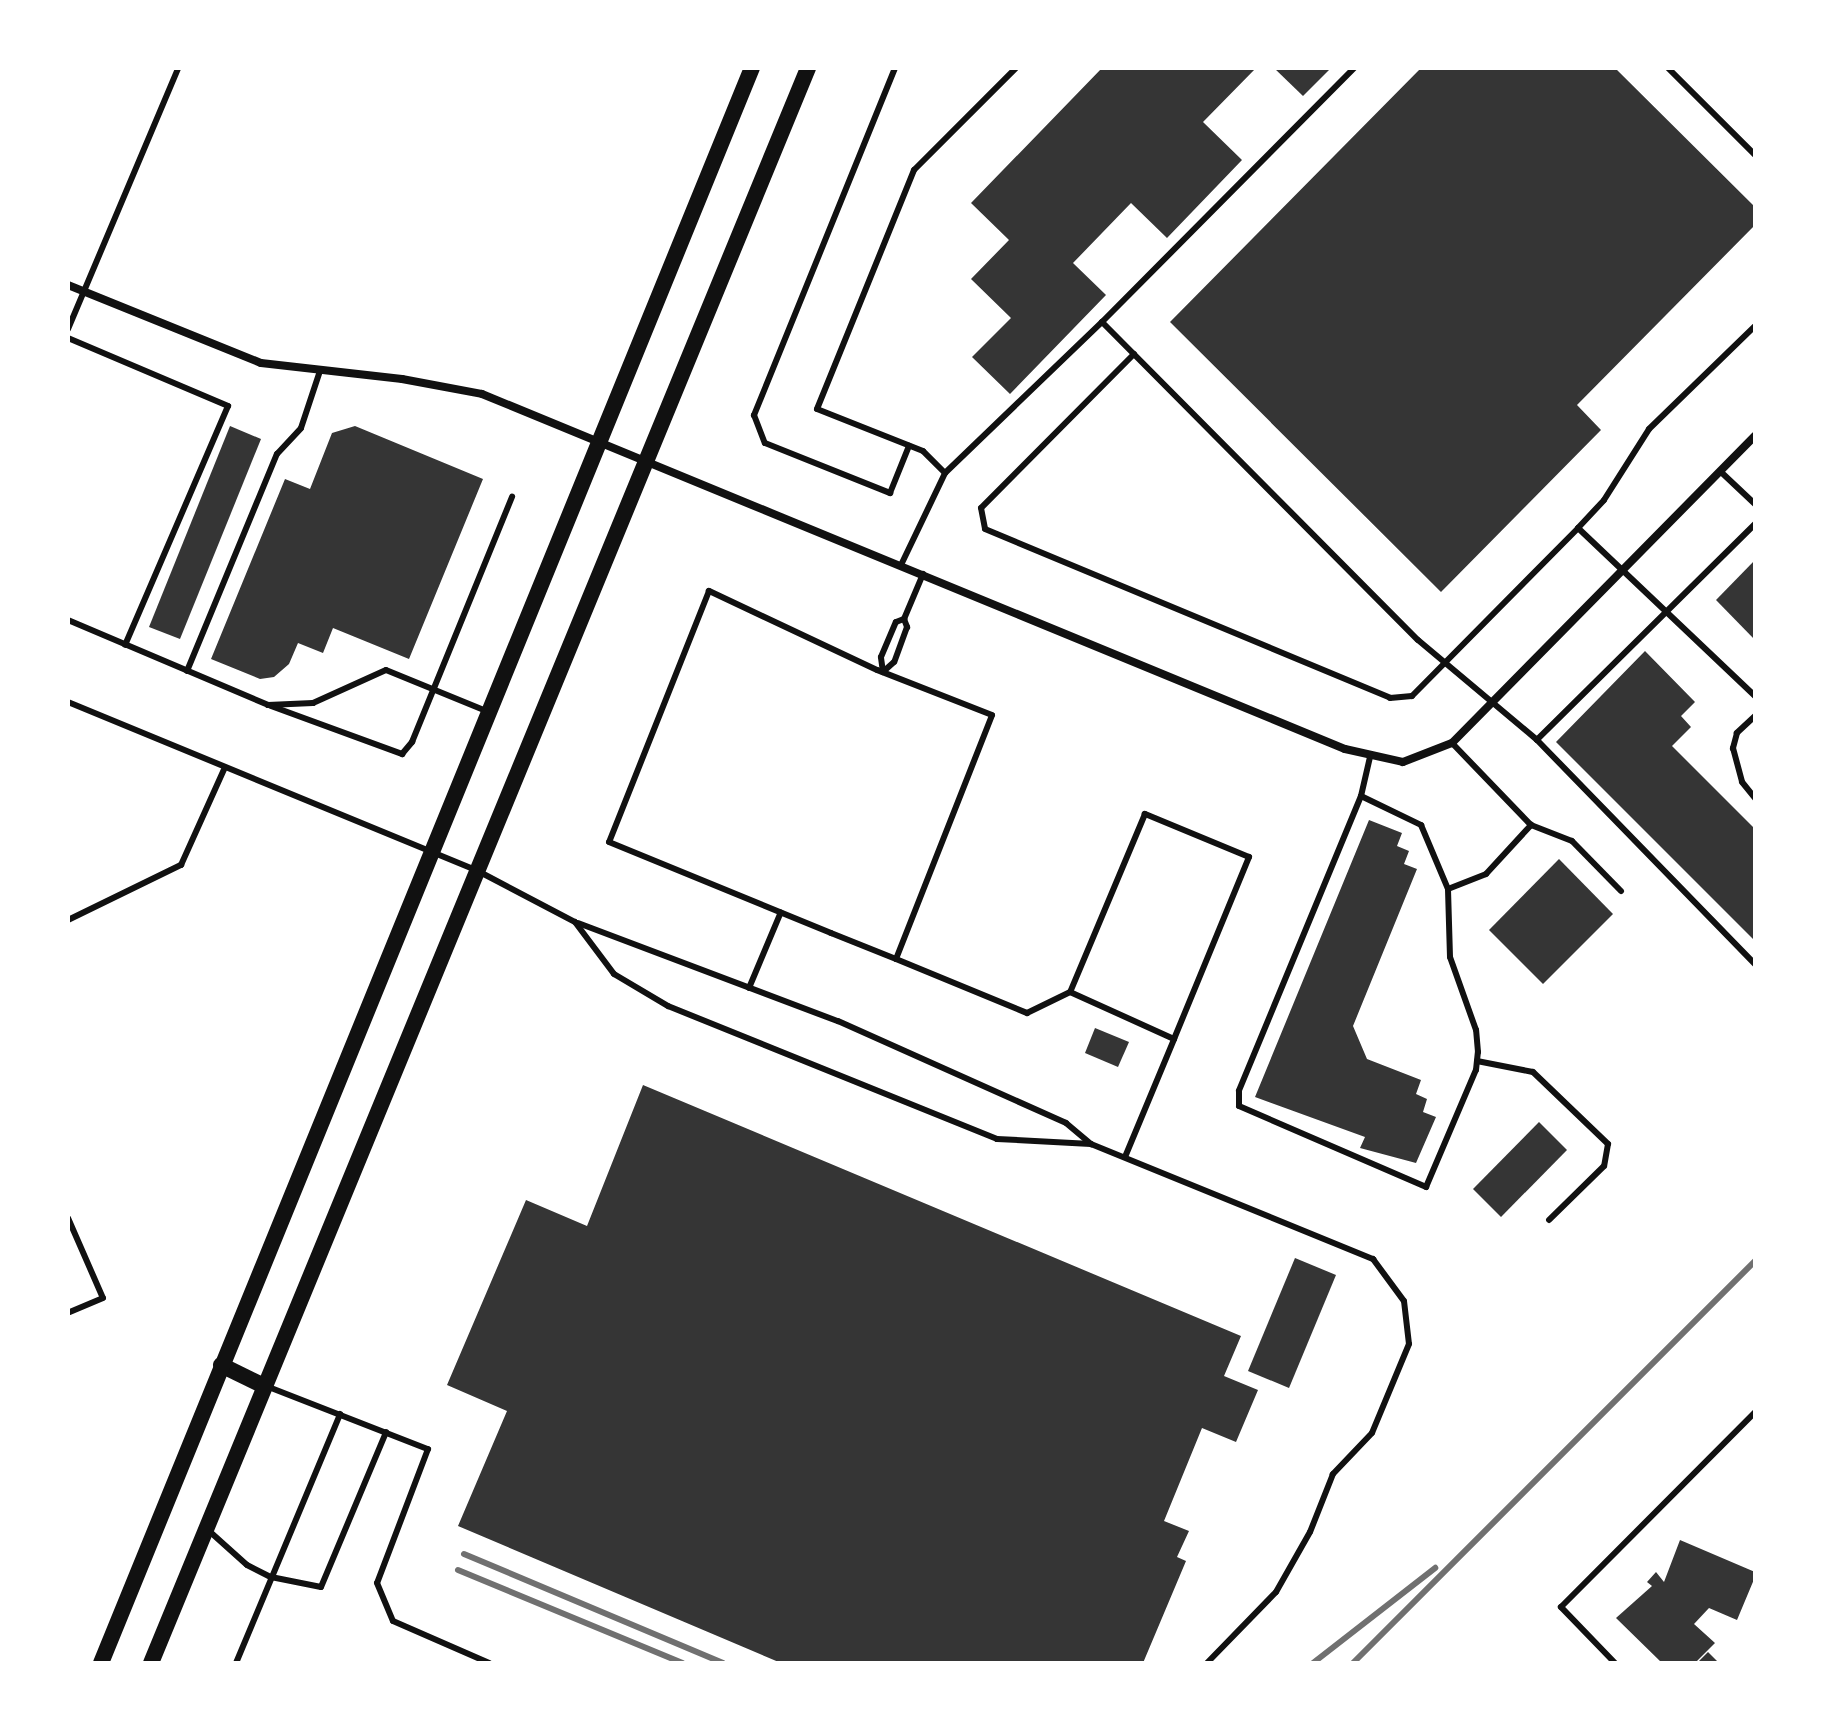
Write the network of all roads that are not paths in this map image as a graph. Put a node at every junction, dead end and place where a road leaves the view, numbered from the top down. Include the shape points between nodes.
1 (178, 68) edge
2 (752, 68) edge
3 (808, 68) edge
4 (895, 68) edge
5 (1016, 68) edge
6 (1354, 68) edge
7 (1668, 68) edge
8 (1755, 155) edge
9 (68, 285) edge
10 (84, 291) junction
11 (1102, 322) junction
12 (1755, 326) edge
13 (68, 329) edge
14 (68, 338) edge
15 (1134, 354) junction
16 (320, 371) junction
17 (1755, 436) edge
18 (598, 442) junction
19 (909, 446) junction
20 (647, 463) junction
21 (1721, 472) junction
22 (945, 473) junction
23 (512, 497) dead end
24 (1755, 504) edge
25 (1755, 524) edge
26 (1578, 528) junction
27 (901, 565) junction
28 (1622, 573) junction
29 (923, 574) junction
30 (1666, 612) junction
31 (904, 619) junction
32 (68, 620) edge
33 (125, 645) junction
34 (1442, 664) junction
35 (187, 671) junction
36 (883, 672) junction
37 (433, 689) junction
38 (1755, 696) edge
39 (68, 702) edge
40 (1493, 704) junction
41 (268, 705) junction
42 (489, 712) junction
43 (1755, 716) edge
44 (1537, 740) junction
45 (1452, 743) junction
46 (1370, 757) junction
47 (225, 767) junction
48 (1361, 796) junction
49 (1755, 798) edge
50 (1531, 825) junction
51 (432, 853) junction
52 (476, 870) junction
53 (1448, 889) junction
54 (1621, 891) dead end
55 (781, 912) junction
56 (68, 920) edge
57 (575, 922) junction
58 (896, 959) junction
59 (1755, 964) edge
60 (749, 988) junction
61 (1070, 992) junction
62 (1174, 1039) junction
63 (1477, 1061) junction
64 (1091, 1144) junction
65 (1125, 1157) junction
66 (68, 1218) edge
67 (1549, 1220) dead end
68 (68, 1313) edge
69 (221, 1365) junction
70 (262, 1385) junction
71 (1755, 1412) edge
72 (340, 1414) junction
73 (386, 1432) junction
74 (205, 1528) junction
75 (271, 1577) junction
76 (101, 1663) edge
77 (151, 1663) edge
78 (236, 1663) edge
79 (489, 1663) edge
80 (1207, 1663) edge
81 (1615, 1663) edge

1 - 10 lane
2 - 18 main road
3 - 20 main road
4 - 19 lane via 754,415 765,443 890,493
5 - 19 lane via 914,170 817,409
6 - 11 lane
7 - 8 lane
9 - 10 street
10 - 13 lane
10 - 16 street via 261,363
11 - 15 lane
11 - 22 lane
12 - 26 lane via 1649,429 1604,500
14 - 33 lane via 228,406
15 - 34 lane
15 - 34 lane via 981,508 985,529 1390,698 1412,696
16 - 18 street via 457,387
16 - 35 lane via 301,428 277,454
17 - 21 street
18 - 20 street
18 - 42 main road
19 - 22 lane
20 - 27 street
20 - 52 main road
21 - 24 lane
21 - 28 street
22 - 27 lane
23 - 37 lane
25 - 30 lane
26 - 28 lane
26 - 34 lane
27 - 29 street
28 - 30 lane
28 - 40 street
29 - 31 lane
29 - 46 street
30 - 38 lane
30 - 44 lane
31 - 36 lane via 907,627 894,662
31 - 36 lane via 896,622 881,657
32 - 33 lane
33 - 35 lane
34 - 40 lane
35 - 41 lane
36 - 55 lane via 709,591 609,842
36 - 58 lane via 992,715
37 - 41 lane via 386,670 313,703
37 - 41 lane via 402,754
37 - 42 lane
39 - 47 lane
40 - 44 lane
40 - 45 street
42 - 51 main road
43 - 49 lane via 1737,733 1733,748 1742,782
44 - 59 lane
45 - 46 street via 1403,762
45 - 50 lane
46 - 48 lane
47 - 51 lane
47 - 56 lane via 181,865
48 - 53 lane via 1421,825
48 - 63 lane via 1239,1091 1239,1106 1426,1187
50 - 53 lane via 1486,874
50 - 54 lane via 1572,841
51 - 52 lane
51 - 69 main road
52 - 57 lane
52 - 70 main road
53 - 63 lane via 1450,957 1476,1030
55 - 58 lane
55 - 60 lane
57 - 60 lane
57 - 64 lane via 614,974 668,1006 997,1139
58 - 61 lane via 1027,1013
60 - 64 lane via 838,1021 1066,1123
61 - 62 lane
61 - 62 lane via 1145,814 1249,857
62 - 65 lane
63 - 67 lane via 1533,1072 1608,1144 1604,1166
64 - 65 lane
65 - 80 lane via 1373,1259 1404,1301 1409,1324 1409,1344 1372,1433 1333,1474 1310,1532 1276,1592
66 - 68 lane via 103,1298
69 - 70 main road
69 - 76 main road
70 - 72 lane
70 - 74 main road
71 - 81 lane via 1561,1607
72 - 73 lane
72 - 75 lane
73 - 75 lane via 329,1580 313,1589
73 - 79 lane via 428,1449 377,1583 393,1621
74 - 75 lane via 230,1554
74 - 77 main road
75 - 78 lane

